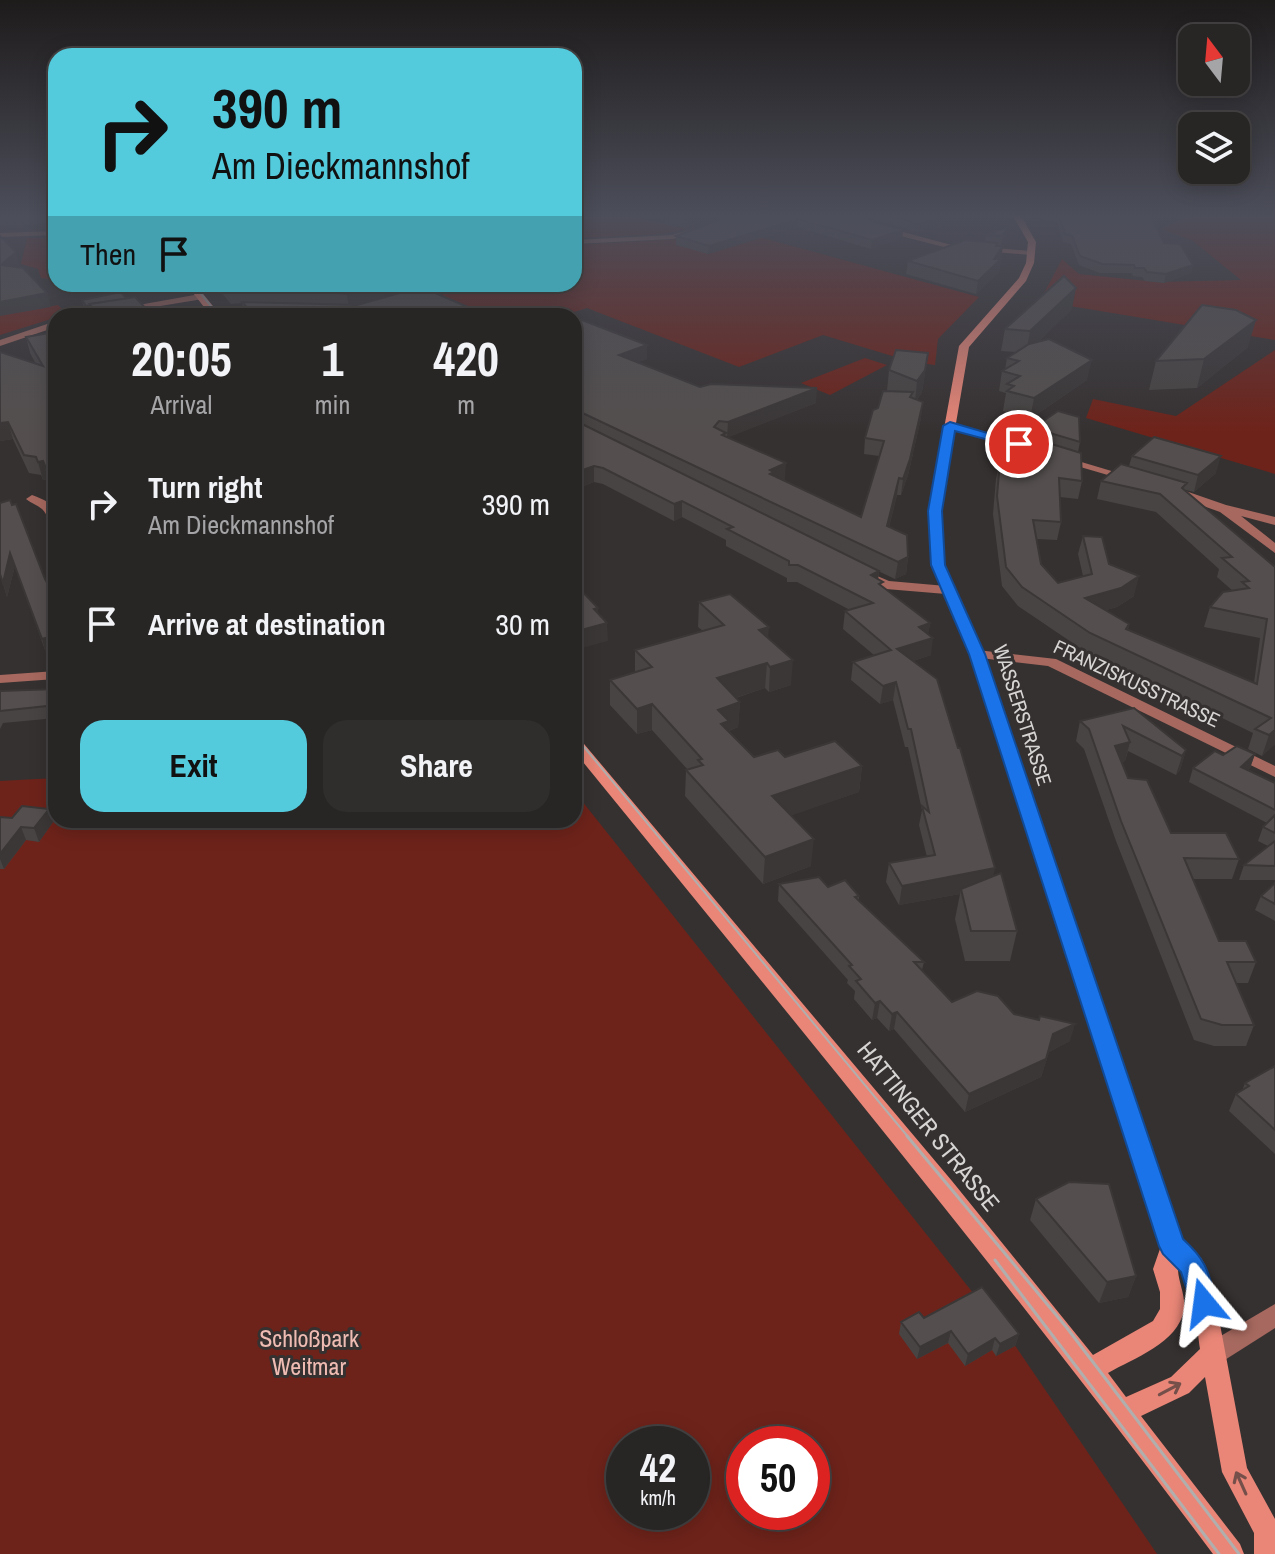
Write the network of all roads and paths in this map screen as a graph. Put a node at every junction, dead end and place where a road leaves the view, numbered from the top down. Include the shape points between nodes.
1 (1016, 287) edge
2 (190, 292) edge
3 (196, 292) edge
4 (436, 292) edge
5 (408, 300) edge
6 (118, 308) edge
7 (209, 308) edge
8 (48, 327) edge
9 (0, 343) edge
10 (950, 426) junction
11 (1143, 482) edge
12 (1158, 486) edge
13 (32, 499) dead end
14 (48, 507) edge
15 (1224, 509) junction
16 (1275, 521) edge
17 (1275, 549) edge
18 (850, 568) edge
19 (946, 590) junction
20 (977, 654) junction
21 (48, 676) edge
22 (0, 679) edge
23 (582, 751) edge
24 (1275, 772) edge
25 (1172, 1246) junction
26 (1275, 1315) edge
27 (1211, 1355) junction
28 (1090, 1370) junction
29 (1122, 1412) junction
30 (1230, 1554) edge
31 (1268, 1554) edge

1 - 10 main road, WASSERSTRASSE via 964,346
2 - 6 street
3 - 7 main road
4 - 5 street
8 - 9 street
10 - 11 street
10 - 19 main road, WASSERSTRASSE via 935,511 938,565
12 - 15 street
13 - 14 street
15 - 16 street
15 - 17 street
18 - 19 street via 886,585
19 - 20 main road, WASSERSTRASSE
20 - 24 street, FRANZISKUSSTRASSE via 1051,662
20 - 25 main road, WASSERSTRASSE
21 - 22 street
23 - 28 main road, HATTINGER STRASSE
25 - 27 main road, WASSERSTRASSE via 1193,1265
25 - 28 main road, WASSERSTRASSE via 1165,1269 1172,1311 1162,1329
26 - 27 street
29 -> 27 main road via 1180,1385
31 -> 27 main road, WASSERSTRASSE via 1267,1531 1235,1472
28 - 29 main road, HATTINGER STRASSE
29 - 30 main road, HATTINGER STRASSE

